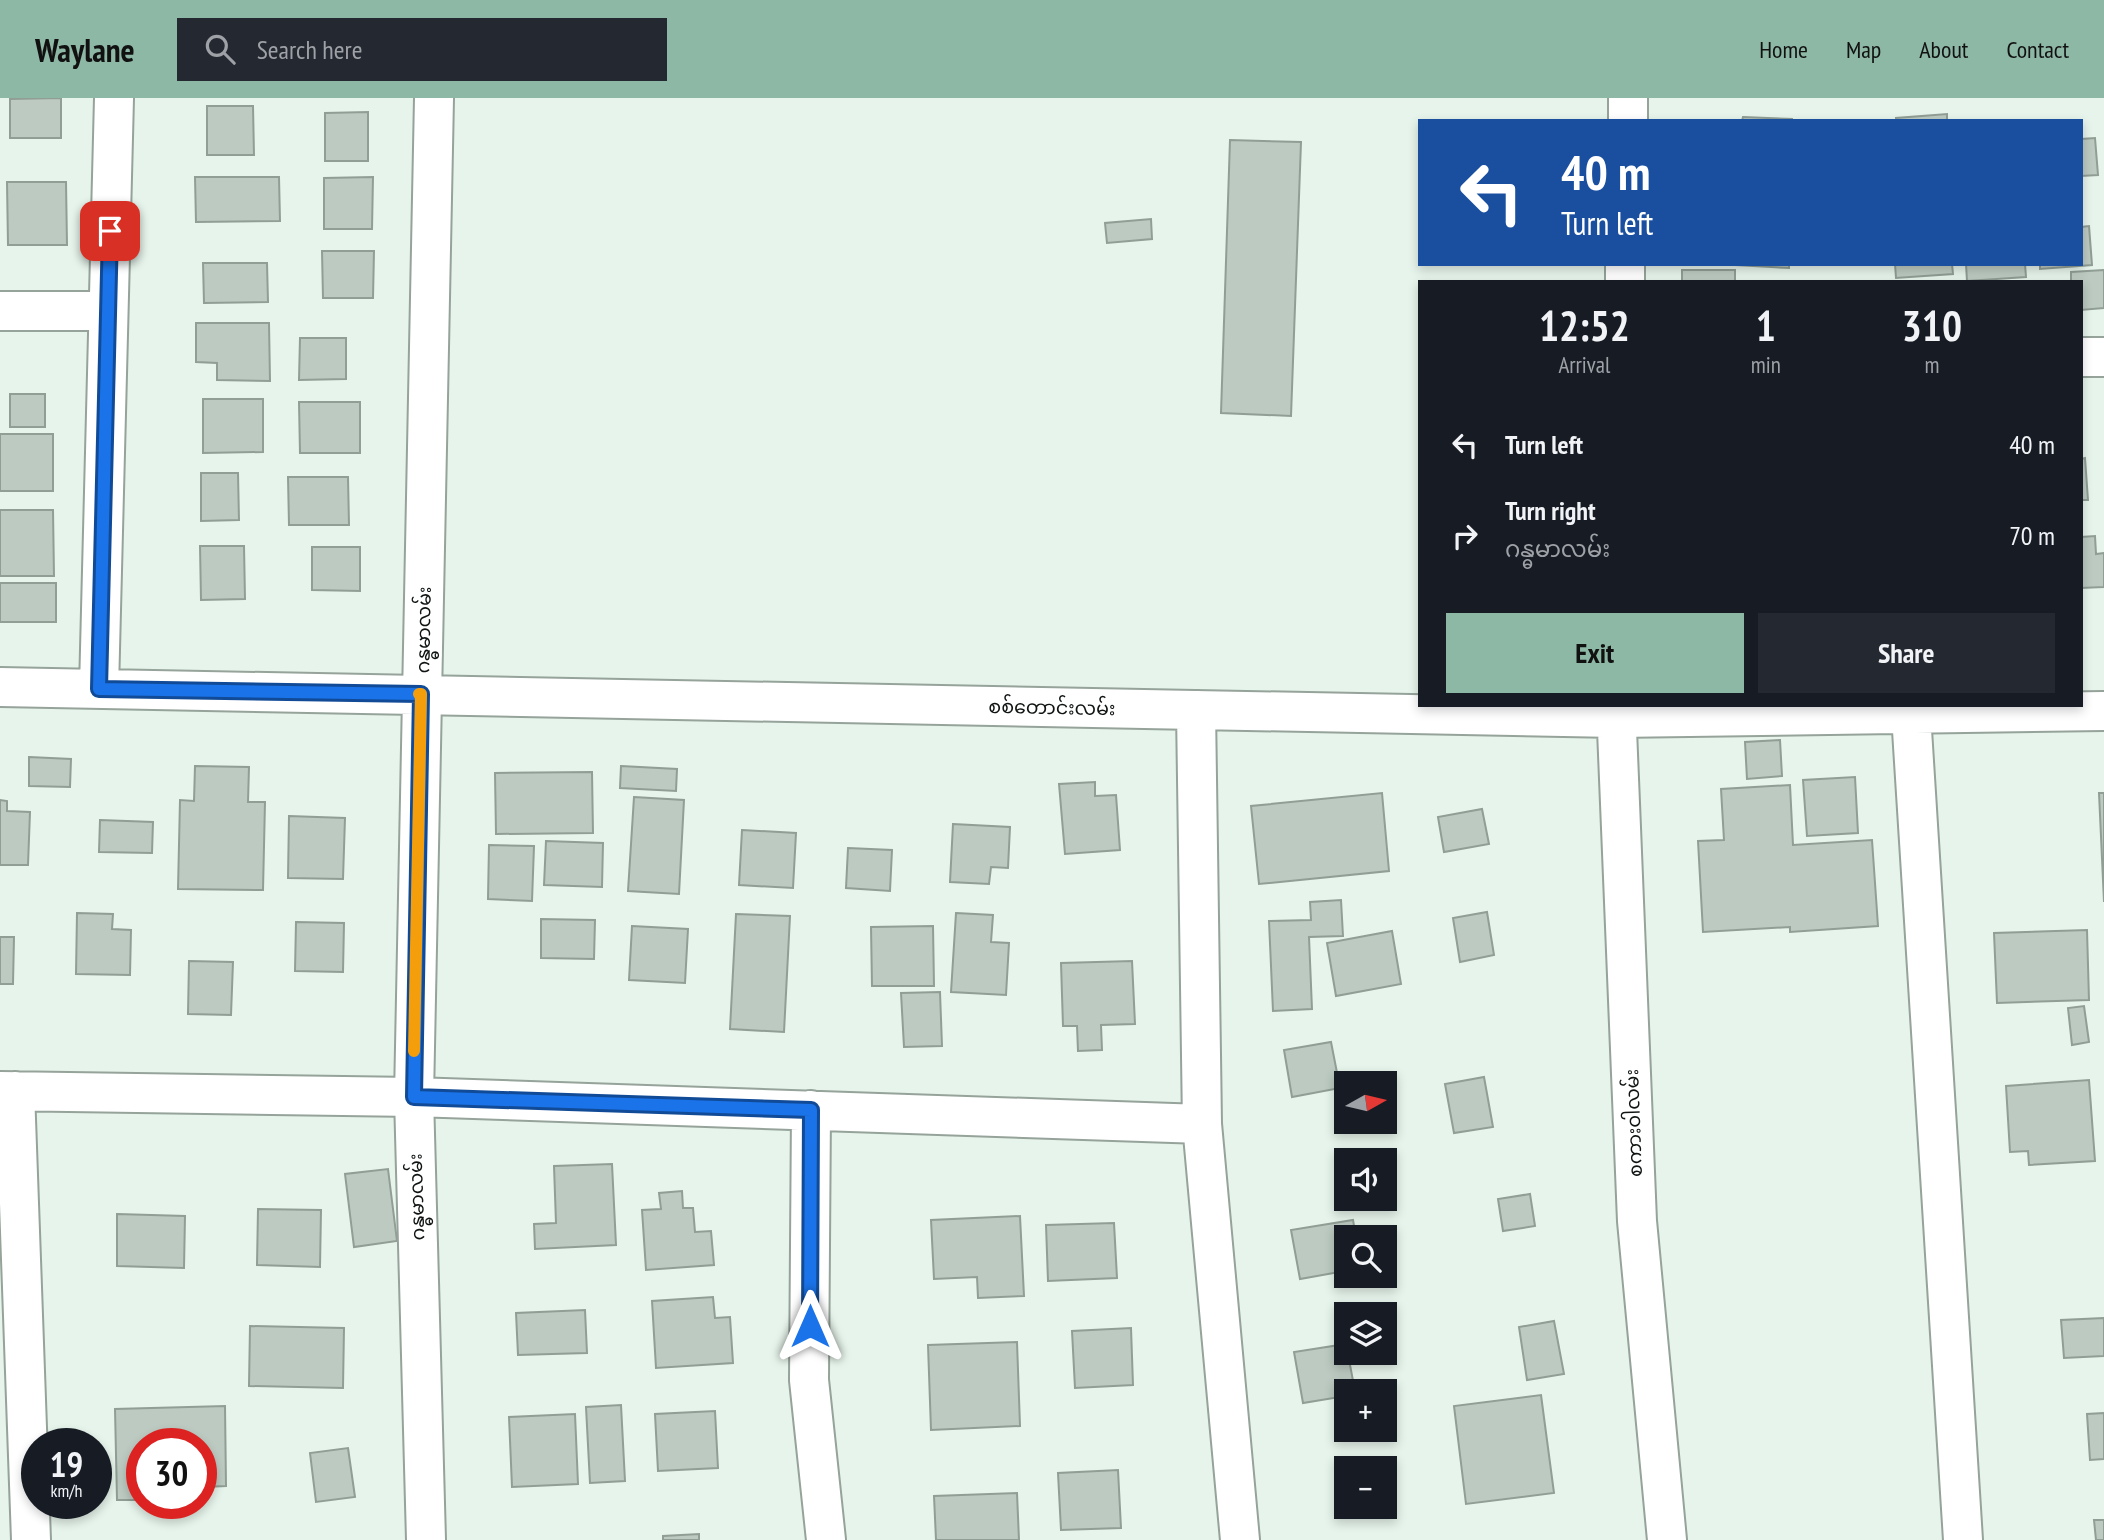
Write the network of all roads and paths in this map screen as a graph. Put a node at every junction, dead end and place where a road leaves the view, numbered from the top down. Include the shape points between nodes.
1 (114, 98) edge
2 (434, 98) edge
3 (1629, 98) edge
4 (1628, 119) edge
5 (0, 311) edge
6 (108, 312) junction
7 (2083, 357) edge
8 (2104, 357) edge
9 (0, 687) edge
10 (99, 689) junction
11 (421, 694) junction
12 (1196, 710) junction
13 (2104, 711) edge
14 (1616, 712) edge
15 (1911, 714) junction
16 (7, 1091) edge
17 (414, 1097) junction
18 (811, 1110) junction
19 (1202, 1124) junction
20 (31, 1540) edge
21 (426, 1540) edge
22 (826, 1540) edge
23 (1240, 1540) edge
24 (1667, 1540) edge
25 (1963, 1540) edge

1 - 6 street
2 - 11 street, ဂန္ဓမာလမ်း
3 - 4 street
5 - 6 street
6 - 10 street
7 - 8 street
9 - 10 street, စစ်တောင်းလမ်း
10 - 11 street, စစ်တောင်းလမ်း
11 - 12 street, စစ်တောင်းလမ်း
11 - 17 street, ဂန္ဓမာလမ်း
12 - 14 street, စစ်တောင်းလမ်း
12 - 19 street
13 - 15 street, စစ်တောင်းလမ်း
14 - 15 street, စစ်တောင်းလမ်း
14 - 24 street, စကားဝါလမ်း via 1637,1221
15 - 25 street
16 - 17 street
16 - 20 street
17 - 18 street
17 - 21 street, ဂန္ဓမာလမ်း
18 - 19 street
18 - 22 street via 809,1380
19 - 23 street

